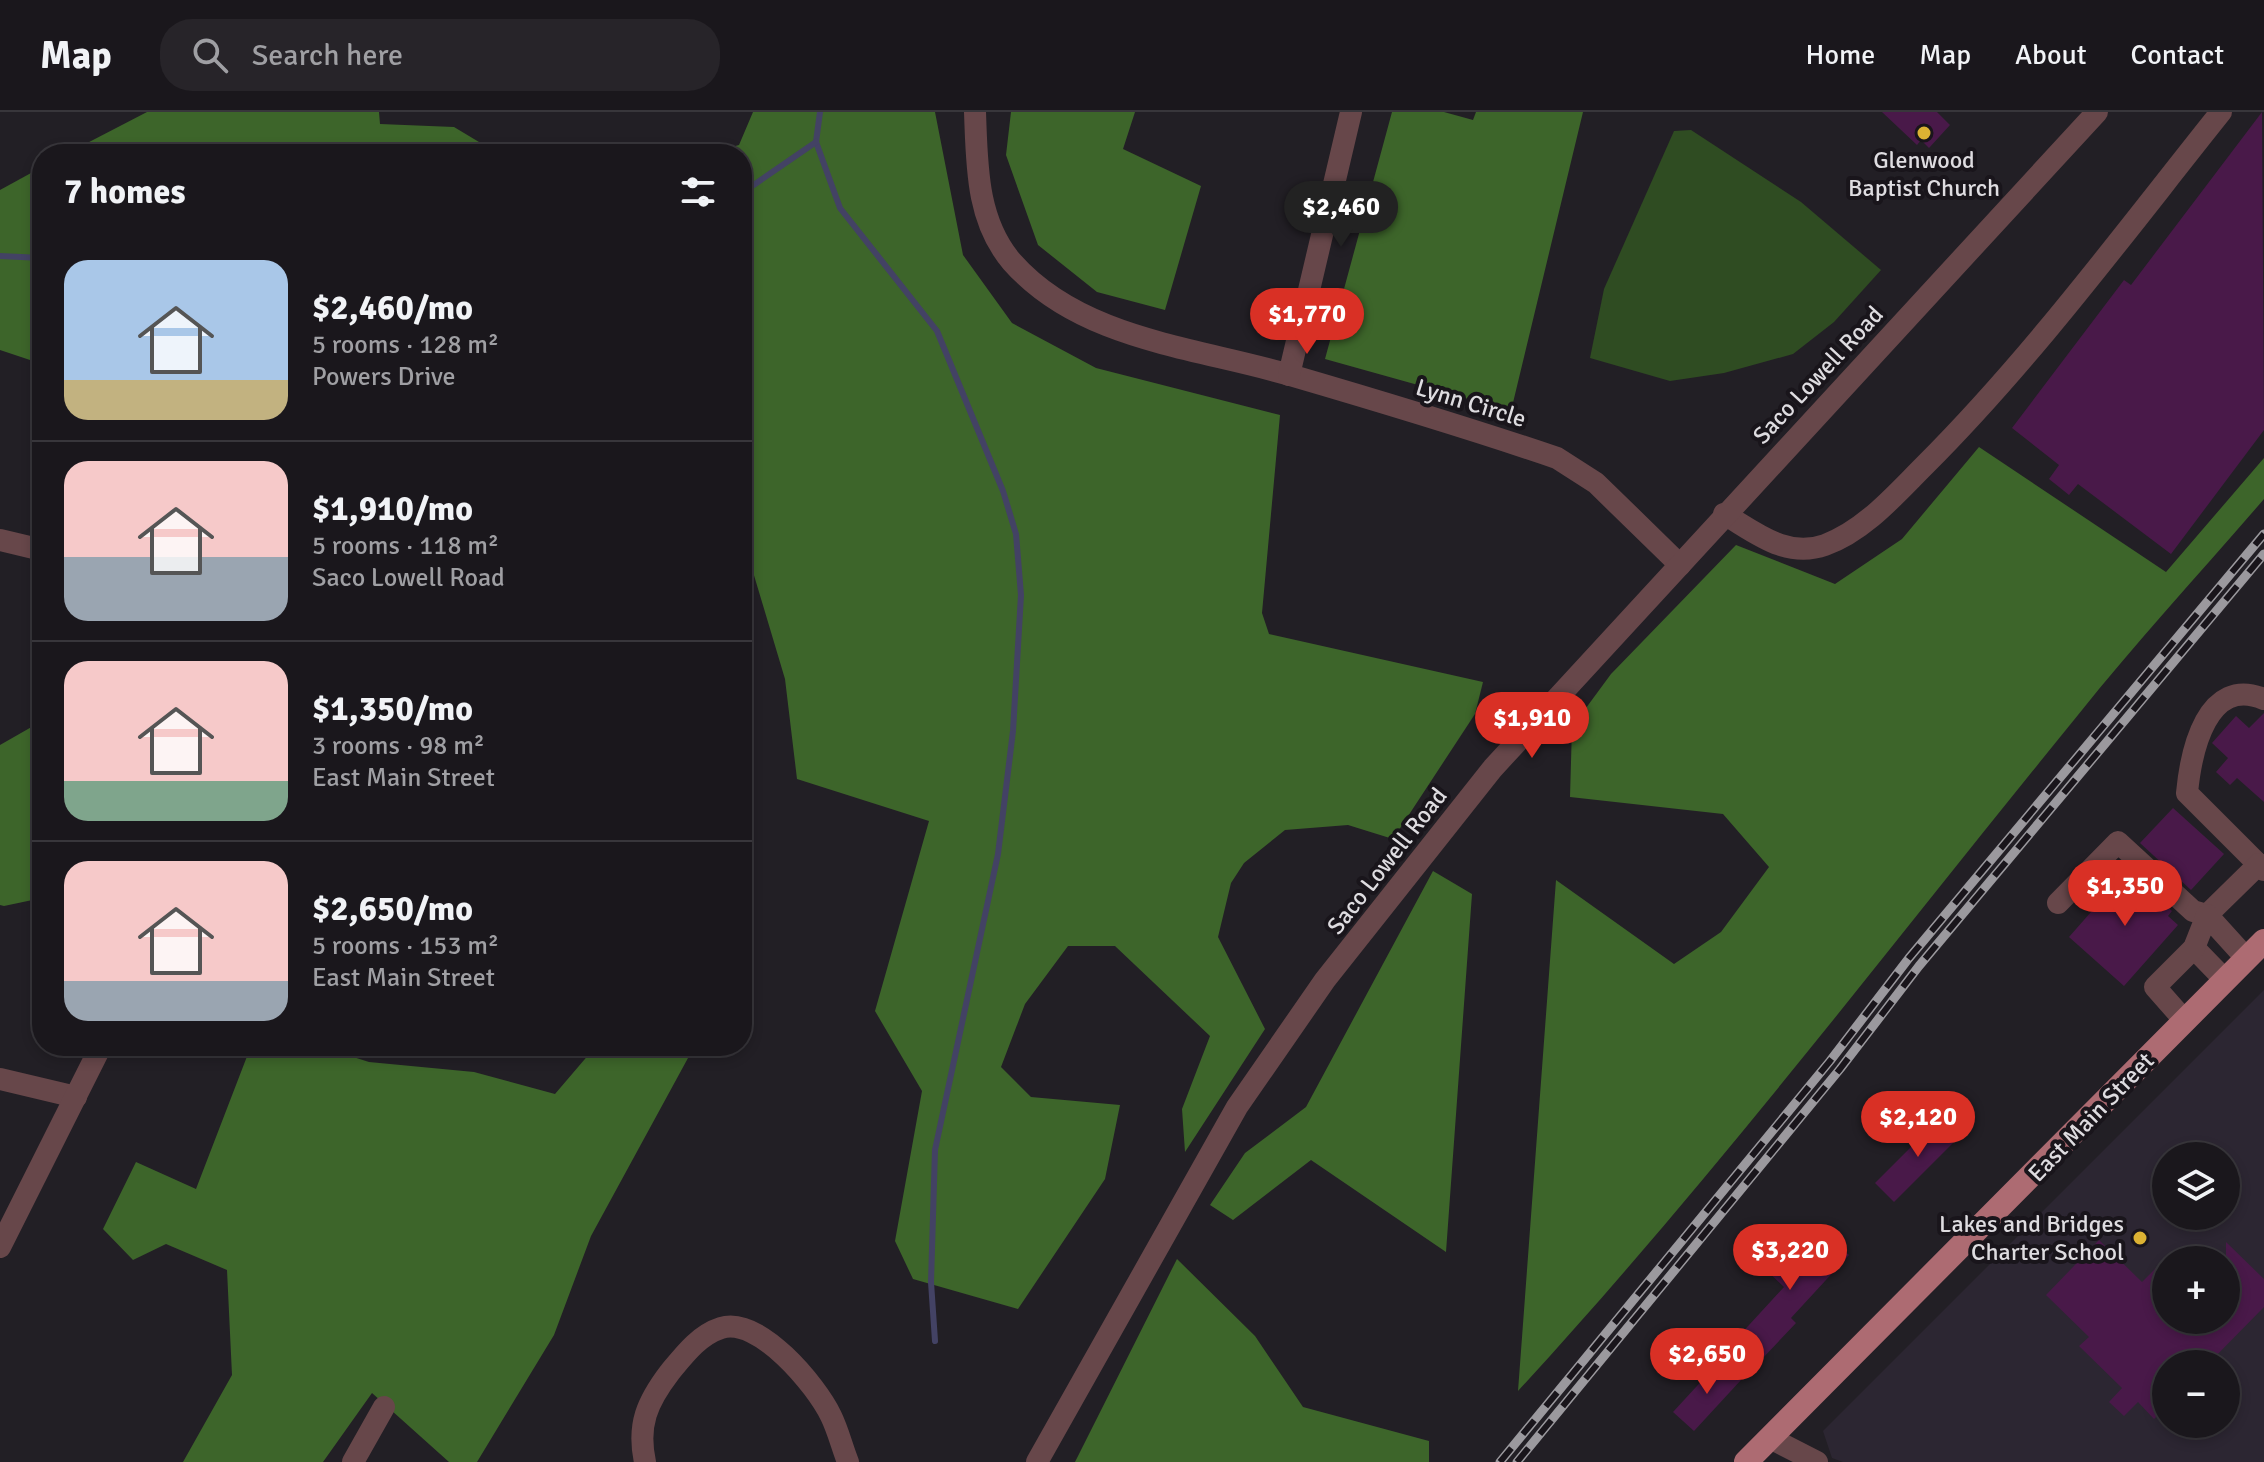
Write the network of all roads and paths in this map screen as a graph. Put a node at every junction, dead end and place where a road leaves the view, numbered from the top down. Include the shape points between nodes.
1 (975, 112) edge
2 (1351, 112) edge
3 (2097, 112) edge
4 (2221, 112) edge
5 (1289, 375) junction
6 (1724, 514) junction
7 (0, 540) edge
8 (32, 548) edge
9 (1680, 565) junction
10 (2264, 699) edge
11 (2261, 867) edge
12 (2058, 903) dead end
13 (2207, 915) junction
14 (2194, 948) junction
15 (2258, 949) edge
16 (2225, 980) junction
17 (2185, 1021) junction
18 (96, 1056) edge
19 (0, 1079) edge
20 (76, 1097) junction
21 (0, 1247) edge
22 (384, 1407) dead end
23 (1770, 1438) junction
24 (353, 1462) edge
25 (645, 1462) edge
26 (848, 1462) edge
27 (1037, 1462) edge
28 (1746, 1462) edge
29 (1817, 1462) edge

1 - 5 street, Lynn Circle via 977,181 988,221 1010,260 1044,295 1096,323
2 - 5 street
3 - 6 street, Saco Lowell Road
4 - 6 street via 1990,400 1873,517 1825,545 1795,549 1776,545
5 - 9 street, Lynn Circle via 1557,458 1596,483
6 - 9 street, Saco Lowell Road
7 - 8 street
9 - 27 street, Saco Lowell Road via 1493,768 1325,980 1237,1107
10 - 11 street via 2232,694 2212,710 2198,739 2187,793
11 - 13 street
12 - 13 street via 2118,842 2193,911
13 - 14 street
13 - 15 street
14 - 16 street
14 - 17 street via 2155,987
15 - 16 main road, East Main Street
16 - 17 main road, East Main Street
17 - 23 main road, East Main Street
18 - 20 street
19 - 20 street
20 - 21 street
22 - 24 street
23 - 28 main road, East Main Street
23 - 29 street
25 - 26 street via 639,1433 655,1391 692,1345 722,1327 750,1331 805,1377 831,1416

